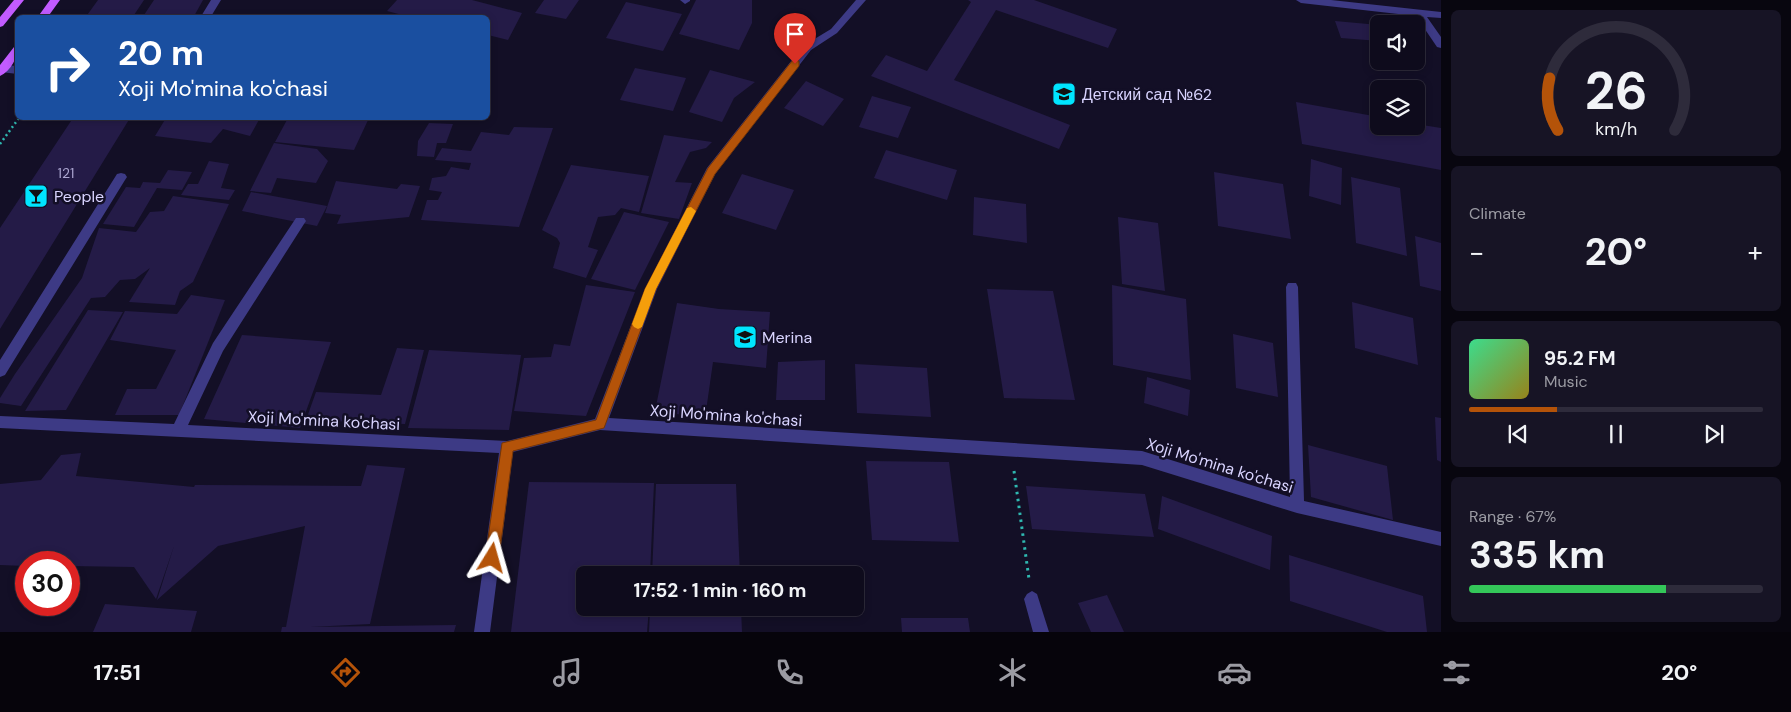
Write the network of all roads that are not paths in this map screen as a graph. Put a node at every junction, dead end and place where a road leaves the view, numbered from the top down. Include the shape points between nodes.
1 (19, 0) edge
2 (55, 0) edge
3 (216, 0) edge
4 (861, 0) edge
5 (1301, 0) edge
6 (1419, 13) junction
7 (44, 15) edge
8 (206, 15) edge
9 (1441, 15) edge
10 (0, 24) edge
11 (1441, 45) edge
12 (15, 53) edge
13 (1, 70) edge
14 (15, 70) edge
15 (121, 177) dead end
16 (300, 222) dead end
17 (1292, 287) dead end
18 (0, 371) edge
19 (0, 422) edge
20 (600, 424) junction
21 (178, 431) junction
22 (507, 447) junction
23 (1297, 506) junction
24 (1441, 539) edge
25 (1032, 599) road end
26 (482, 632) edge
27 (1041, 632) edge

1 - 10 main road
2 - 7 main road
3 - 8 street
4 - 20 street via 834,32 807,48 711,171 651,289
5 - 6 street
6 - 9 street
6 - 11 street
12 - 13 main road
13 - 14 street
15 - 18 street
16 - 21 street via 218,347
17 - 23 street
19 - 21 street, Xoji Mo'mina ko'chasi
20 - 22 street, Xoji Mo'mina ko'chasi
20 - 23 street, Xoji Mo'mina ko'chasi via 1142,458
21 - 22 street, Xoji Mo'mina ko'chasi
22 - 26 street
23 - 24 street, Xoji Mo'mina ko'chasi
25 - 27 street

